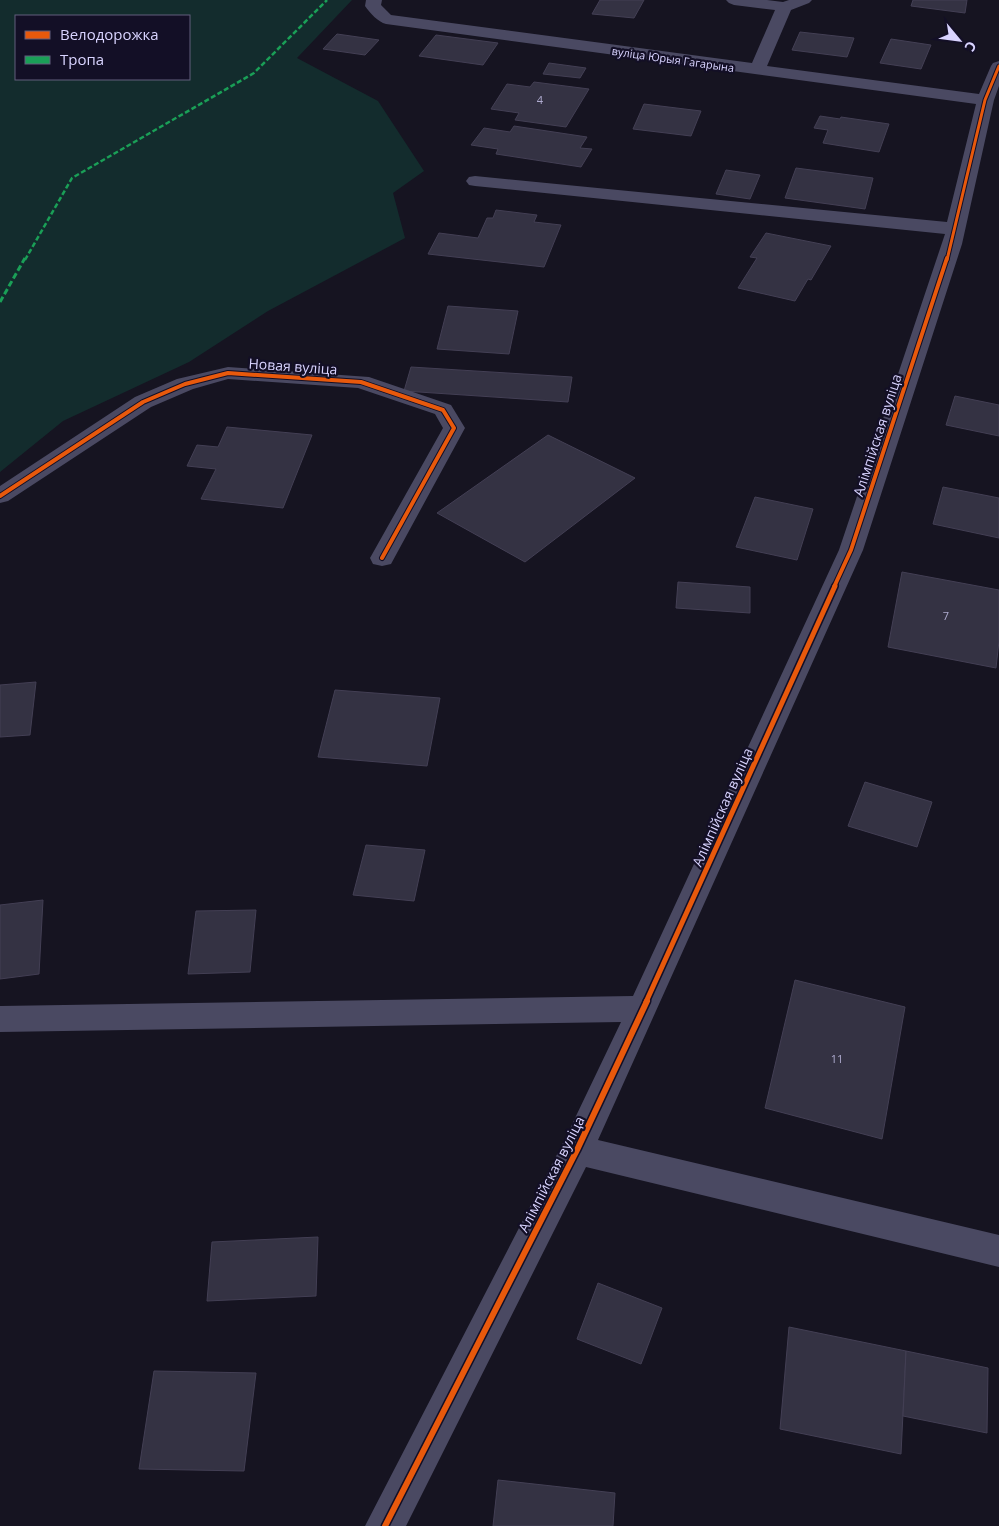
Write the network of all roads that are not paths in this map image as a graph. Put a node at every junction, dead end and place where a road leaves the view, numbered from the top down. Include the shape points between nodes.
1 (374, 0) edge
2 (734, 0) edge
3 (804, 0) edge
4 (784, 7) junction
5 (999, 66) edge
6 (757, 70) junction
7 (986, 100) junction
8 (475, 181) dead end
9 (956, 228) junction
10 (0, 496) edge
11 (382, 558) dead end
12 (643, 1009) junction
13 (0, 1019) edge
14 (577, 1150) junction
15 (999, 1251) edge
16 (385, 1526) edge

1 - 6 street, вуліца Юрыя Гагарына via 373,6 386,19
2 - 4 street
3 - 4 street
4 - 6 street
5 - 7 street, Алімпійская вуліца
6 - 7 street, вуліца Юрыя Гагарына
7 - 9 street, Алімпійская вуліца
8 - 9 street
9 - 12 street, Алімпійская вуліца via 851,550
10 - 11 street, Новая вуліца via 143,402 185,384 228,373 361,382 443,410 454,428
12 - 13 street
12 - 14 street, Алімпійская вуліца
14 - 15 street
14 - 16 street, Алімпійская вуліца

